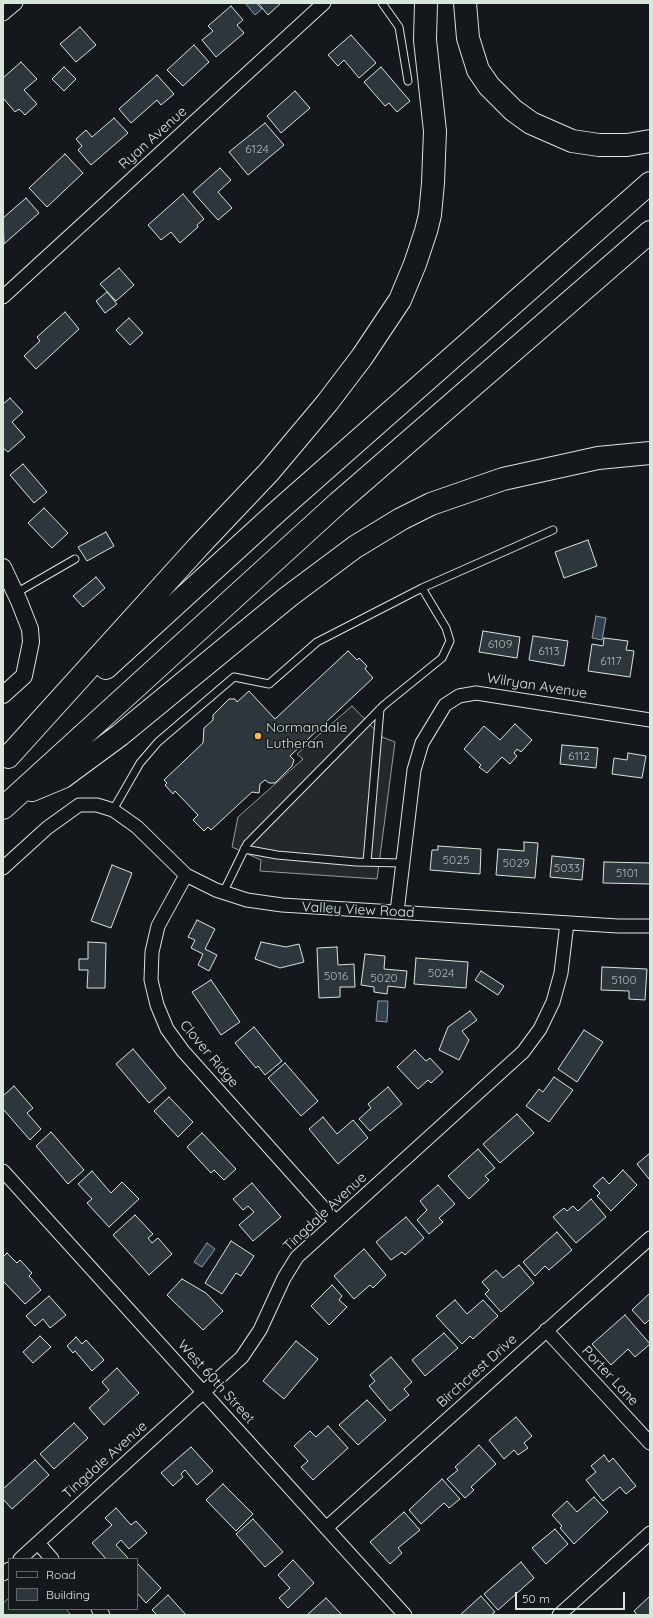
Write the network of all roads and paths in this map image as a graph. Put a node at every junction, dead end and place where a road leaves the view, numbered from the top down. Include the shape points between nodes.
1 (16, 3) edge
2 (324, 3) edge
3 (382, 3) edge
4 (426, 3) edge
5 (465, 3) edge
6 (3, 14) edge
7 (408, 81) dead end
8 (650, 141) edge
9 (650, 183) edge
10 (650, 232) edge
11 (3, 297) edge
12 (650, 453) edge
13 (553, 530) dead end
14 (75, 559) dead end
15 (3, 567) edge
16 (422, 588) junction
17 (16, 593) junction
18 (3, 695) edge
19 (380, 709) junction
20 (650, 720) edge
21 (5, 759) edge
22 (10, 802) edge
23 (113, 810) junction
24 (244, 849) junction
25 (367, 862) junction
26 (403, 863) junction
27 (3, 868) edge
28 (186, 875) junction
29 (224, 893) junction
30 (397, 912) junction
31 (567, 922) junction
32 (650, 926) edge
33 (3, 1171) edge
34 (336, 1222) junction
35 (650, 1238) edge
36 (546, 1330) junction
37 (204, 1393) junction
38 (650, 1443) edge
39 (326, 1528) junction
40 (650, 1533) edge
41 (38, 1543) junction
42 (21, 1558) edge
43 (51, 1558) edge
44 (405, 1615) edge
45 (559, 1615) edge

1 - 6 street
2 - 11 street, Ryan Avenue
3 - 7 lane via 399,27
4 - 21 highway via 425,40 434,131 433,183 426,231 400,300 362,357 274,466
5 - 8 highway via 468,38 478,70 512,110 532,123 572,141 627,146
9 - 21 highway via 278,511
10 - 22 highway via 338,503
12 - 22 highway via 598,458 503,479 431,504 401,519 355,547 288,597 120,735 64,776
13 - 16 lane
14 - 17 lane
15 - 17 street
16 - 19 lane via 446,628 450,641 442,658
16 - 23 lane via 318,642 269,684 234,677 158,742 140,763
17 - 18 street via 30,629 31,642 24,676
19 - 24 lane
19 - 25 lane
20 - 26 street, Wilryan Avenue via 492,694 459,696 444,705 422,743 414,770
23 - 27 street, Valley View Road via 97,805 79,805 47,828
23 - 28 street, Valley View Road via 137,827
24 - 25 lane via 277,855
24 - 29 lane
25 - 26 lane
26 - 30 street, Wilryan Avenue
28 - 29 street, Valley View Road
28 - 34 street, Clover Ridge via 158,926 152,952 151,980 164,1023 183,1051
29 - 30 street, Valley View Road via 247,900 282,905
30 - 31 street, Valley View Road
31 - 32 street, Valley View Road
31 - 34 street, Tingdale Avenue via 561,974 553,1002 540,1029 523,1052
33 - 37 street, West 60th Street
34 - 37 street, Tingdale Avenue via 298,1257 284,1278 260,1330 242,1357
35 - 36 street, Birchcrest Drive
36 - 38 street, Porter Lane
36 - 39 street, Birchcrest Drive
37 - 39 street, West 60th Street
37 - 41 street, Tingdale Avenue
39 - 44 street, West 60th Street
40 - 45 street
41 - 42 street, Tingdale Avenue
41 - 43 street

